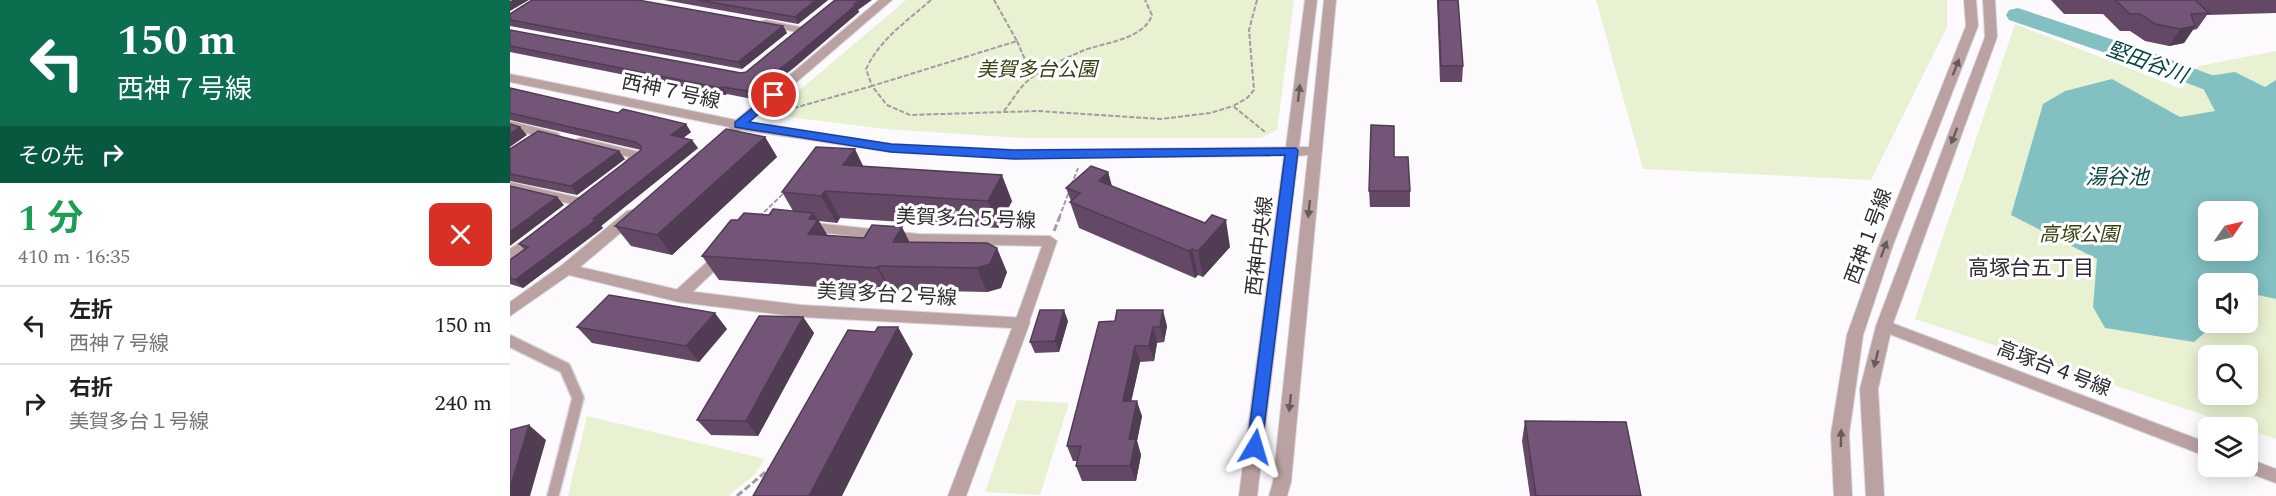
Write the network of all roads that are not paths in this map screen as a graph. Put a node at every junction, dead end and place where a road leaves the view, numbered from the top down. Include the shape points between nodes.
1 (886, 0) edge
2 (1311, 0) edge
3 (1330, 0) edge
4 (1970, 0) edge
5 (1989, 0) edge
6 (757, 22) edge
7 (792, 37) edge
8 (510, 78) edge
9 (739, 124) junction
10 (510, 125) edge
11 (541, 133) junction
12 (724, 137) edge
13 (526, 144) edge
14 (1292, 151) junction
15 (1315, 151) junction
16 (623, 169) edge
17 (510, 186) edge
18 (646, 203) edge
19 (563, 216) edge
20 (791, 225) edge
21 (545, 229) edge
22 (735, 243) edge
23 (510, 256) edge
24 (567, 269) junction
25 (679, 296) junction
26 (510, 310) edge
27 (1022, 322) junction
28 (1884, 326) junction
29 (510, 341) edge
30 (2198, 446) edge
31 (2258, 469) edge
32 (2276, 476) edge
33 (553, 496) edge
34 (957, 496) edge
35 (1248, 496) edge
36 (1278, 496) edge
37 (1843, 496) edge
38 (1875, 496) edge

1 - 9 street
14 -> 2 street, 西神中央線
3 - 15 street
37 -> 4 street, 西神１号線 via 1840,434 1855,335 1972,26
5 -> 28 street via 1991,37
6 - 7 street via 805,26
8 - 9 street, 西神７号線
9 - 12 street
9 - 14 street, 西神７号線 via 891,148 1014,154
10 - 11 street
11 - 13 street
11 - 16 street via 640,156
14 - 15 street, 西神７号線
14 - 35 street, 西神中央線
15 -> 36 street
17 - 19 street via 584,199
18 - 24 street
20 - 27 street, 美賀多台５号線 via 919,239 1050,241
21 - 23 street
22 - 25 street
24 - 25 street, 美賀多台２号線
24 - 26 street
25 - 27 street, 美賀多台２号線 via 801,310
27 - 34 street
28 - 30 street, 高塚台４号線
28 -> 38 street via 1869,389
29 - 33 street via 565,368 578,398
31 - 32 street

